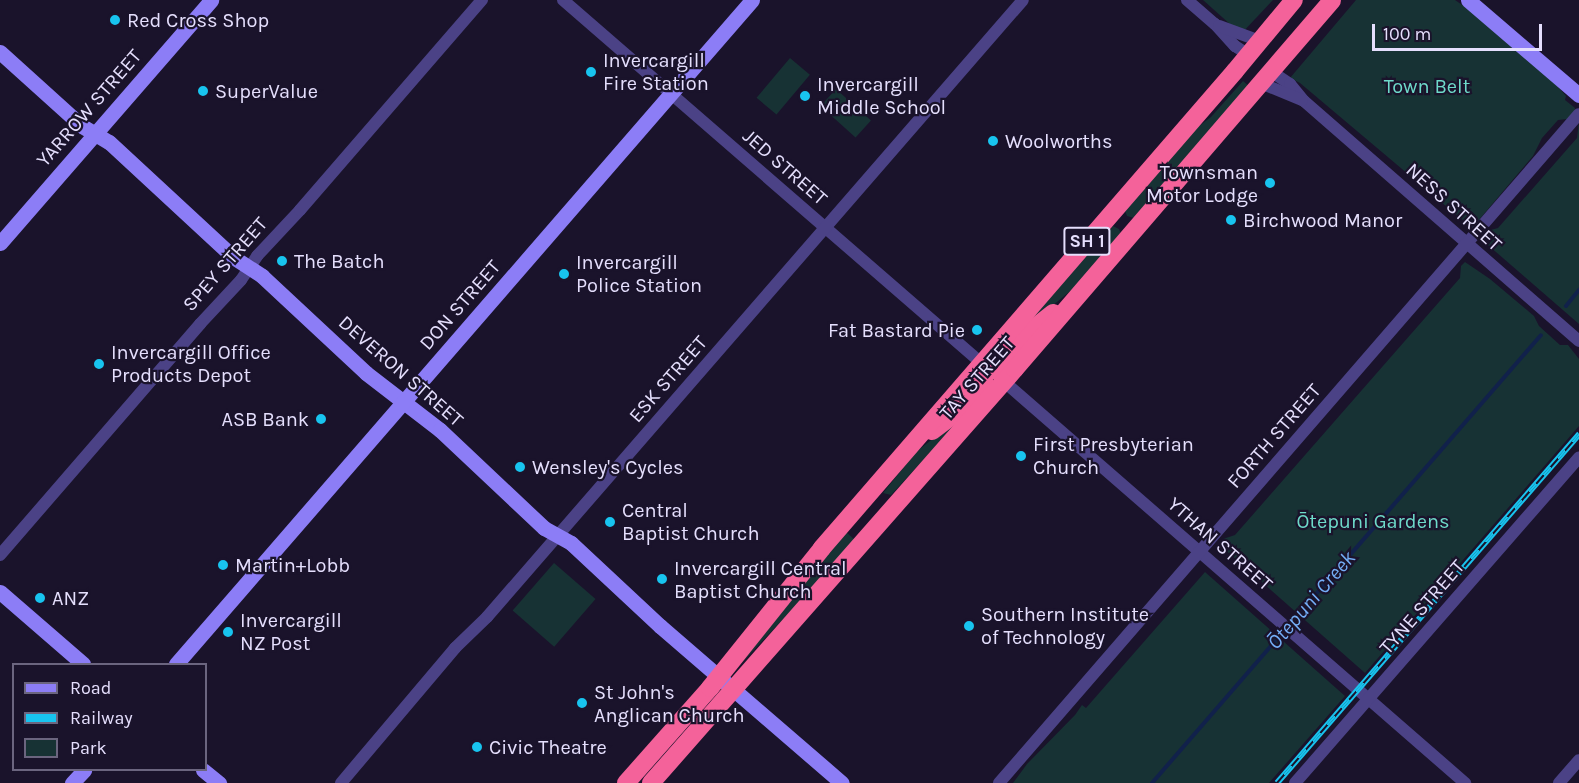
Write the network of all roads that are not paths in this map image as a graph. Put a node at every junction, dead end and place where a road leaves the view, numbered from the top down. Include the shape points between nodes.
1 (211, 0) edge
2 (482, 0) edge
3 (563, 0) edge
4 (752, 0) edge
5 (1023, 0) edge
6 (1187, 0) edge
7 (1294, 0) edge
8 (1332, 0) edge
9 (1468, 0) edge
10 (1215, 24) junction
11 (1254, 48) junction
12 (1290, 51) junction
13 (0, 52) edge
14 (1229, 78) junction
15 (1267, 78) junction
16 (671, 93) junction
17 (1579, 95) edge
18 (1579, 114) edge
19 (95, 133) junction
20 (1112, 213) junction
21 (825, 228) junction
22 (1134, 231) junction
23 (0, 243) edge
24 (1468, 243) junction
25 (249, 268) junction
26 (1579, 341) edge
27 (993, 372) junction
28 (404, 401) junction
29 (1579, 457) edge
30 (877, 484) junction
31 (901, 499) junction
32 (558, 536) junction
33 (1199, 552) junction
34 (0, 555) edge
35 (0, 592) edge
36 (82, 663) edge
37 (177, 663) edge
38 (719, 677) junction
39 (734, 690) junction
40 (1368, 699) junction
41 (1579, 760) edge
42 (83, 771) edge
43 (204, 771) edge
44 (72, 783) edge
45 (219, 783) edge
46 (341, 783) edge
47 (626, 783) edge
48 (651, 783) edge
49 (842, 783) edge
50 (999, 783) edge
51 (1295, 783) edge
52 (1465, 783) edge
53 (1559, 783) edge

1 - 19 street, YARROW STREET
2 - 25 street, SPEY STREET
3 - 16 street, JED STREET
4 - 16 street, DON STREET
5 - 21 street, ESK STREET
6 - 10 street
7 - 11 highway, TAY STREET / SH 1
8 - 12 highway, TAY STREET / SH 1
9 - 17 street
10 - 11 street
10 - 11 street via 1234,46
11 - 12 highway via 1269,56
11 - 14 highway, TAY STREET / SH 1
12 - 15 highway, TAY STREET / SH 1
13 - 19 street, DEVERON STREET via 77,122
14 - 15 highway via 1255,70
14 - 20 highway, TAY STREET / SH 1
15 - 22 highway, TAY STREET / SH 1
15 - 24 street, NESS STREET via 1290,84 1304,101
16 - 21 street, JED STREET
16 - 28 street, DON STREET
18 - 24 street, FORTH STREET
19 - 23 street, YARROW STREET
19 - 25 street, DEVERON STREET
20 - 22 highway
20 - 27 highway, TAY STREET / SH 1
21 - 27 street, JED STREET
21 - 32 street, ESK STREET
22 - 27 highway, TAY STREET / SH 1 via 1089,283
24 - 26 street, NESS STREET
24 - 33 street, FORTH STREET
25 - 28 street, DEVERON STREET via 285,296 381,386
25 - 34 street, SPEY STREET
27 - 30 highway via 965,406 903,454
27 - 31 highway, TAY STREET / SH 1
27 - 33 street, YTHAN STREET
28 - 32 street, DEVERON STREET via 544,528
28 - 37 street, DON STREET
29 - 40 street, TYNE STREET
30 - 31 highway via 881,498
30 - 38 highway
31 - 39 highway, TAY STREET / SH 1
32 - 38 street, DEVERON STREET via 581,552
32 - 46 street, ESK STREET via 455,648
33 - 40 street, YTHAN STREET
33 - 50 street, FORTH STREET
35 - 36 street
38 - 39 street, DEVERON STREET
38 - 47 highway
39 - 48 highway, TAY STREET / SH 1
39 - 49 street, DEVERON STREET
40 - 51 street, TYNE STREET
40 - 52 street, YTHAN STREET
41 - 53 street
42 - 44 street
43 - 45 street

